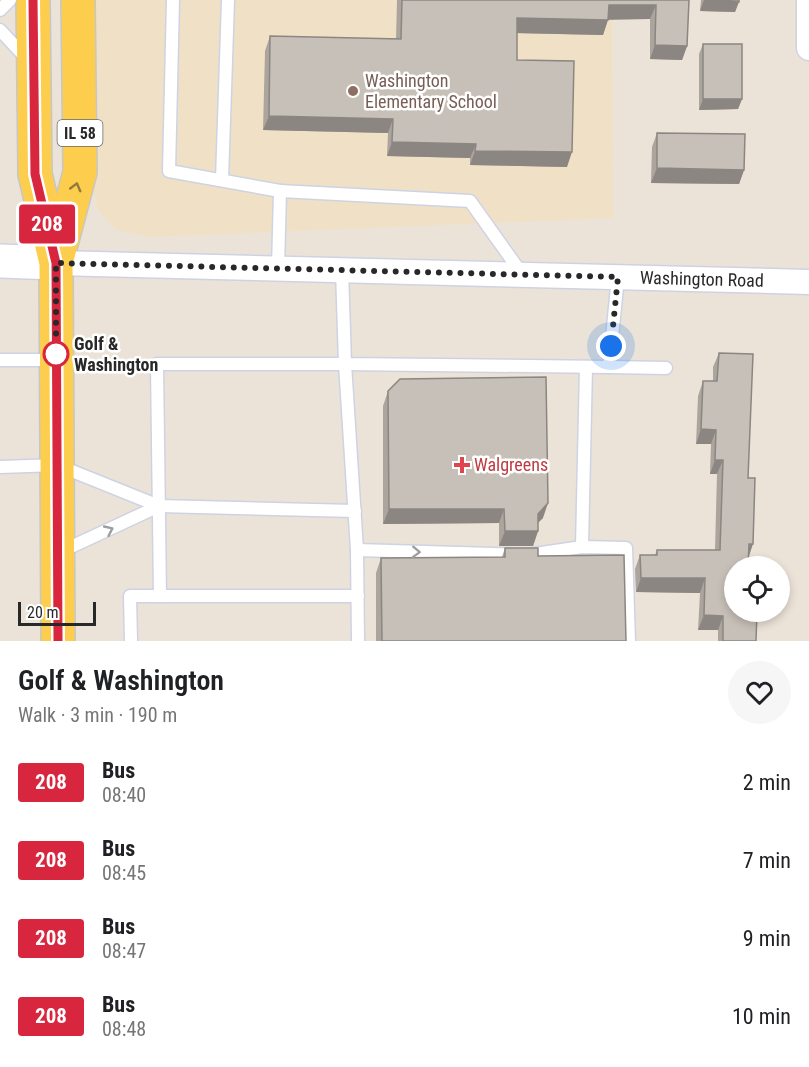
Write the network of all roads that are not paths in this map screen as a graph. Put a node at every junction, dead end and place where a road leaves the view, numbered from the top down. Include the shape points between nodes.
1 (10, 0) edge
2 (33, 0) edge
3 (78, 0) edge
4 (173, 0) edge
5 (228, 0) edge
6 (809, 0) edge
7 (0, 10) edge
8 (0, 30) edge
9 (809, 48) edge
10 (33, 65) junction
11 (222, 180) junction
12 (280, 191) junction
13 (0, 261) edge
14 (56, 263) junction
15 (278, 269) junction
16 (342, 270) junction
17 (523, 275) junction
18 (618, 277) junction
19 (809, 282) edge
20 (0, 360) edge
21 (56, 360) junction
22 (345, 364) junction
23 (586, 367) junction
24 (609, 367) junction
25 (666, 368) dead end
26 (57, 465) junction
27 (0, 467) edge
28 (159, 506) junction
29 (355, 511) junction
30 (582, 547) junction
31 (357, 550) junction
32 (58, 553) junction
33 (160, 596) junction
34 (358, 596) junction
35 (58, 641) edge
36 (131, 641) edge
37 (358, 641) edge
38 (628, 641) edge

1 - 7 lane
2 - 10 main road, IL 58
14 -> 3 main road, IL 58 via 80,172
4 - 11 lane via 169,171
5 - 11 lane
6 - 9 street
8 - 10 lane
10 - 14 main road, IL 58 via 35,174
11 - 12 lane
12 - 15 lane
12 - 17 lane via 470,201
13 - 14 street
14 - 15 street, Washington Road
14 - 21 main road, IL 58
15 - 16 street, Washington Road
16 - 17 street, Washington Road
16 - 22 lane
17 - 18 street, Washington Road
18 - 19 street, Washington Road
18 - 24 lane
20 - 21 lane
21 - 26 main road, IL 58
22 - 23 lane
22 - 28 lane via 157,364
22 - 29 lane
23 - 24 lane
23 - 30 lane
24 - 25 lane
26 - 27 lane
26 - 28 lane
26 - 32 main road, IL 58
28 - 29 lane
32 -> 28 lane
28 - 33 lane
29 - 31 lane
31 -> 30 lane via 528,555
30 - 38 lane via 626,548
31 - 34 lane
32 - 35 main road, IL 58
33 - 34 lane
33 - 36 lane via 130,596
34 - 37 lane

